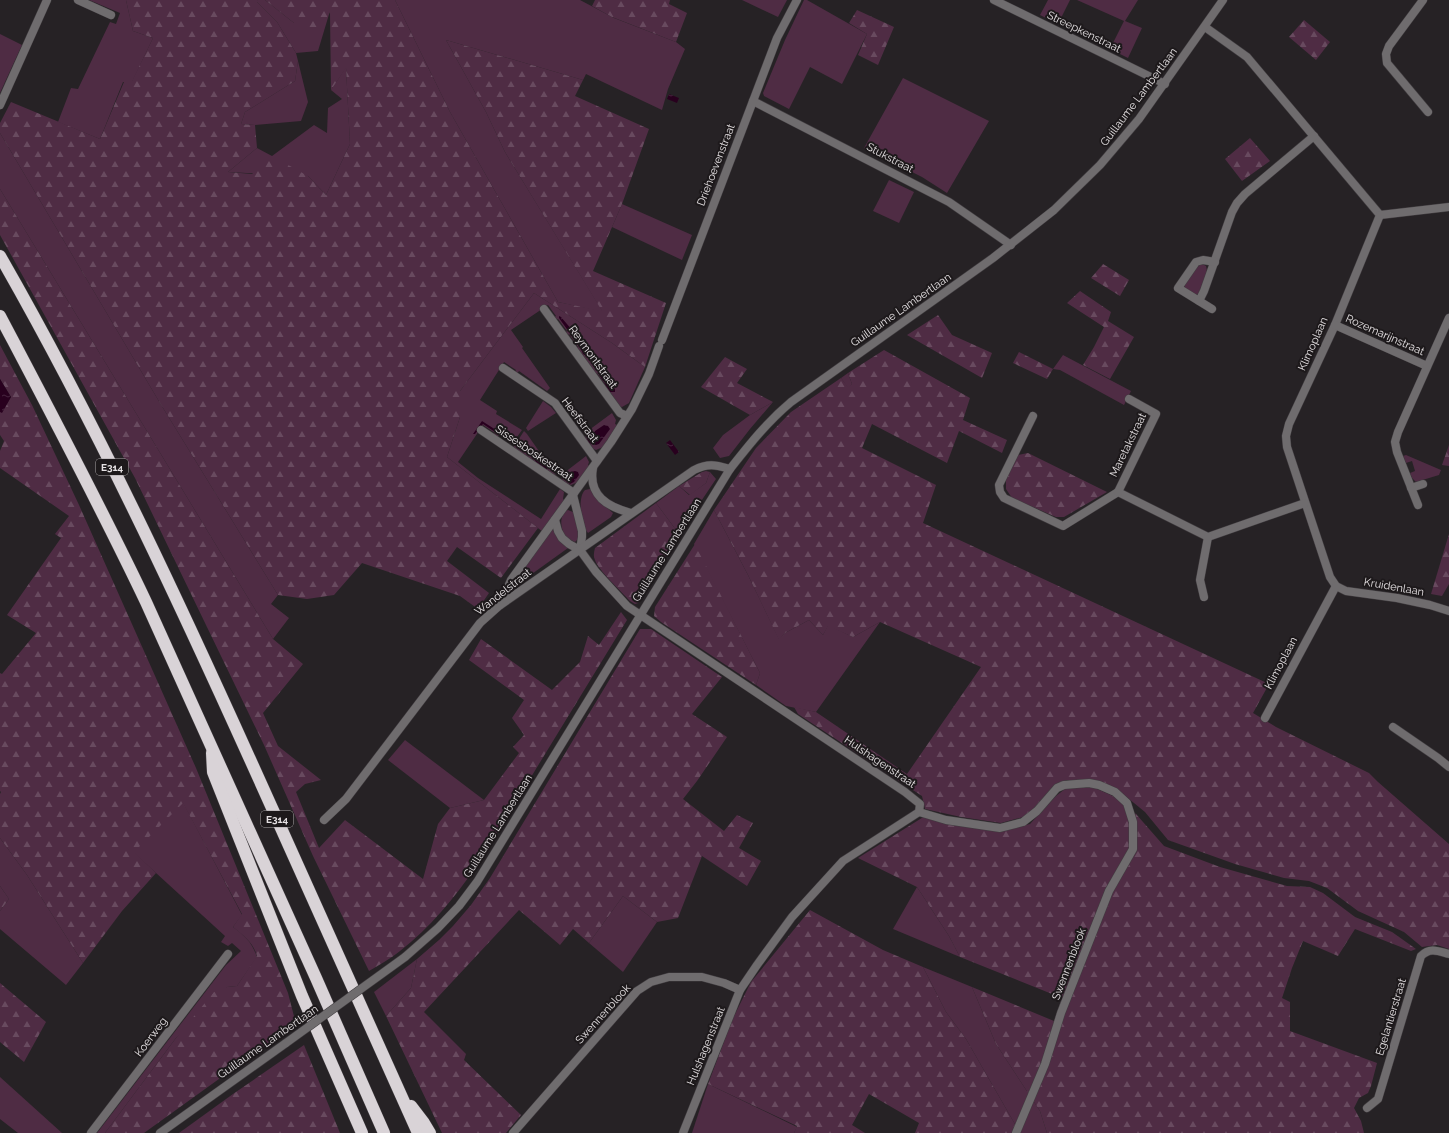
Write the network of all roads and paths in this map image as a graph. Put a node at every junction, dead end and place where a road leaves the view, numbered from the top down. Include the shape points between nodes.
1 (48, 0) edge
2 (78, 0) edge
3 (798, 0) edge
4 (994, 0) edge
5 (1223, 0) edge
6 (1423, 0) edge
7 (111, 15) dead end
8 (1205, 27) junction
9 (1165, 84) junction
10 (753, 101) junction
11 (0, 105) edge
12 (1428, 112) dead end
13 (1314, 136) junction
14 (1449, 207) edge
15 (1380, 215) junction
16 (1011, 245) junction
17 (0, 256) edge
18 (1215, 262) junction
19 (1199, 301) junction
20 (544, 309) dead end
21 (1212, 309) dead end
22 (0, 316) edge
23 (1449, 318) edge
24 (1335, 325) junction
25 (1427, 366) junction
26 (503, 368) dead end
27 (1129, 400) dead end
28 (627, 416) junction
29 (1032, 416) dead end
30 (481, 430) dead end
31 (595, 463) junction
32 (730, 469) junction
33 (1423, 484) dead end
34 (1411, 488) junction
35 (1118, 492) junction
36 (574, 494) junction
37 (1305, 503) junction
38 (1418, 505) dead end
39 (631, 513) junction
40 (555, 520) junction
41 (1208, 537) junction
42 (580, 550) junction
43 (1336, 586) junction
44 (1204, 597) dead end
45 (499, 606) junction
46 (1449, 611) edge
47 (640, 616) junction
48 (1265, 718) dead end
49 (1393, 727) dead end
50 (212, 748) junction
51 (1449, 767) edge
52 (919, 812) junction
53 (324, 820) dead end
54 (228, 954) dead end
55 (1449, 954) edge
56 (740, 990) junction
57 (400, 1094) junction
58 (1367, 1108) dead end
59 (91, 1133) edge
60 (160, 1133) edge
61 (362, 1133) edge
62 (384, 1133) edge
63 (418, 1133) edge
64 (430, 1133) edge
65 (513, 1133) edge
66 (683, 1133) edge
67 (1016, 1133) edge

1 - 11 street
2 - 7 street
3 - 10 street, Driehoevenstraat via 778,38
4 - 9 street, Streepkenstraat
5 - 8 street, Guillaume Lambertlaan
6 - 12 street via 1389,46 1386,54 1387,62
8 - 9 street, Guillaume Lambertlaan
8 - 13 street via 1247,58
9 - 16 street, Guillaume Lambertlaan via 1118,145 1087,178 1054,210
10 - 16 street, Stukstraat via 949,202
10 - 28 street, Driehoevenstraat via 649,374
13 - 15 street
13 - 18 street via 1237,203
14 - 15 street
15 - 24 street, Klimoplaan
16 - 32 street, Guillaume Lambertlaan via 791,402 767,424
17 - 57 highway, E314 via 92,426 148,540 216,683
18 - 19 street
18 - 19 street via 1196,262 1178,288
19 - 21 street
20 - 28 street, Reymontstraat via 620,413
22 - 50 highway, E314 via 120,548
23 - 25 street, Rozemarijnstraat
24 - 25 street, Rozemarijnstraat
24 - 37 street, Klimoplaan via 1289,424 1286,436 1287,447
25 - 34 street, Rozemarijnstraat via 1395,442
26 - 31 street, Heefstraat via 555,403
27 - 35 street, Maretakstraat via 1156,414
28 - 31 street, Driehoevenstraat
29 - 35 street, Maretakstraat via 999,485 1004,498 1063,526
30 - 36 street, Sissesboskestraat
31 - 36 street, Driehoevenstraat
31 - 39 street via 592,483 599,496 611,507
32 - 39 street, Wandelstraat via 712,465 694,470
32 - 47 street, Guillaume Lambertlaan
33 - 34 street
34 - 38 street, Rozemarijnstraat
35 - 41 street, Maretakstraat
36 - 40 street, Driehoevenstraat
36 - 42 street via 582,531
37 - 41 street
37 - 43 street, Klimoplaan via 1330,577
39 - 42 street, Wandelstraat
40 - 42 street via 562,538
40 - 45 street, Driehoevenstraat via 511,580
41 - 44 street via 1200,580
42 - 45 street, Wandelstraat
42 - 47 street via 596,572 627,606
43 - 46 street, Kruidenlaan via 1346,591 1397,598
43 - 48 street, Klimoplaan
45 - 53 street, Wandelstraat via 480,624 346,799
47 - 52 street, Hulshagenstraat via 905,792 920,804
47 - 60 street, Guillaume Lambertlaan, bridge via 477,882 459,906 405,957
49 - 51 street
50 - 61 highway via 216,780 302,996
50 - 62 highway, E314
52 - 56 street, Hulshagenstraat via 843,861 792,917
52 - 67 street, Swennenblook via 946,820 1000,828 1023,822 1037,811 1057,788 1089,783 1114,792 1127,803 1133,822 1133,849 1109,891 1045,1064
54 - 59 street, Koerweg
55 - 58 street, Egelantierstraat via 1434,950 1421,956 1378,1099
56 - 65 street, Swennenblook via 702,977 670,978 651,982 637,991
56 - 66 street, Hulshagenstraat
57 - 63 highway, E314
57 - 64 highway

